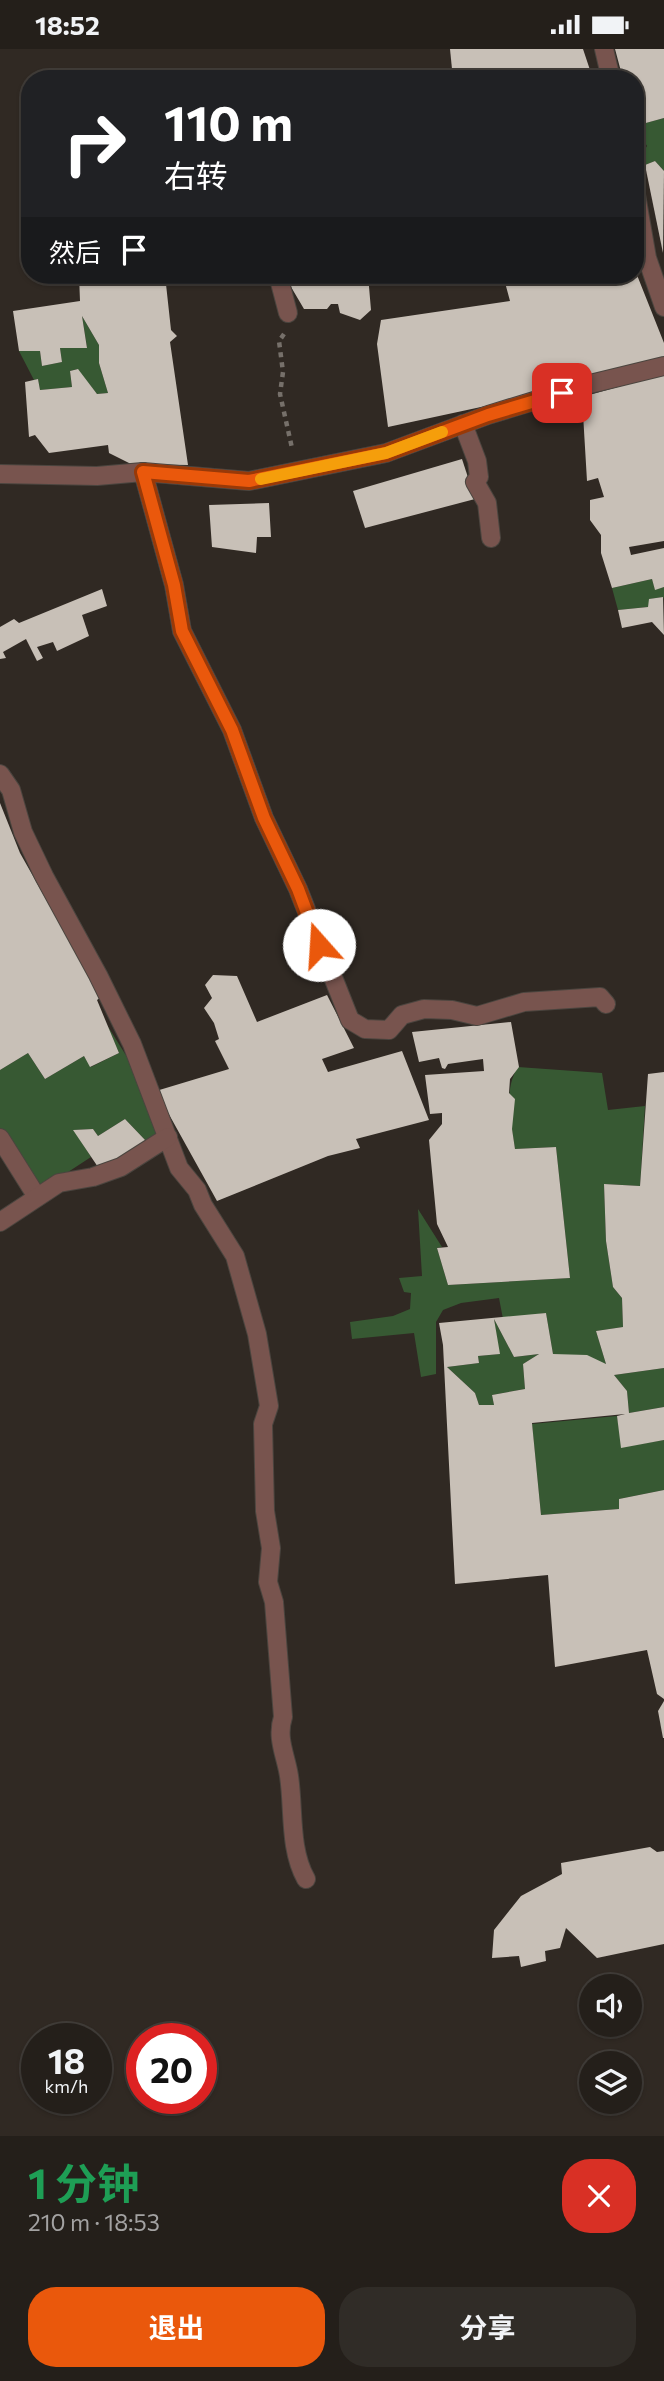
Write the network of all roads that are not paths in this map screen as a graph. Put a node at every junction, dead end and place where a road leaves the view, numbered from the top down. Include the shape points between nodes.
1 (604, 49) edge
2 (609, 70) edge
3 (644, 240) edge
4 (280, 284) edge
5 (664, 307) edge
6 (288, 313) road end
7 (664, 366) edge
8 (463, 424) junction
9 (143, 472) junction
10 (0, 474) edge
11 (491, 538) dead end
12 (0, 774) edge
13 (606, 1004) dead end
14 (0, 1137) edge
15 (168, 1137) junction
16 (37, 1197) junction
17 (0, 1222) edge
18 (306, 1878) dead end

1 - 2 street
3 - 5 street
4 - 6 street
7 - 8 street
8 - 9 street via 386,453 249,481
8 - 11 street via 477,461 479,477 475,482 487,503
9 - 10 street
9 - 13 street via 182,631 232,730 264,818 351,1020 365,1029 389,1030 402,1016 424,1009 477,1016 524,1002 600,997
12 - 15 street via 11,790 23,832 44,876 132,1044
14 - 16 street
15 - 16 street via 121,1167 59,1183
15 - 18 street via 179,1168 235,1256 265,1376 269,1406 263,1424 265,1511 271,1548 268,1582 279,1665 281,1751 289,1775 296,1848
16 - 17 street

